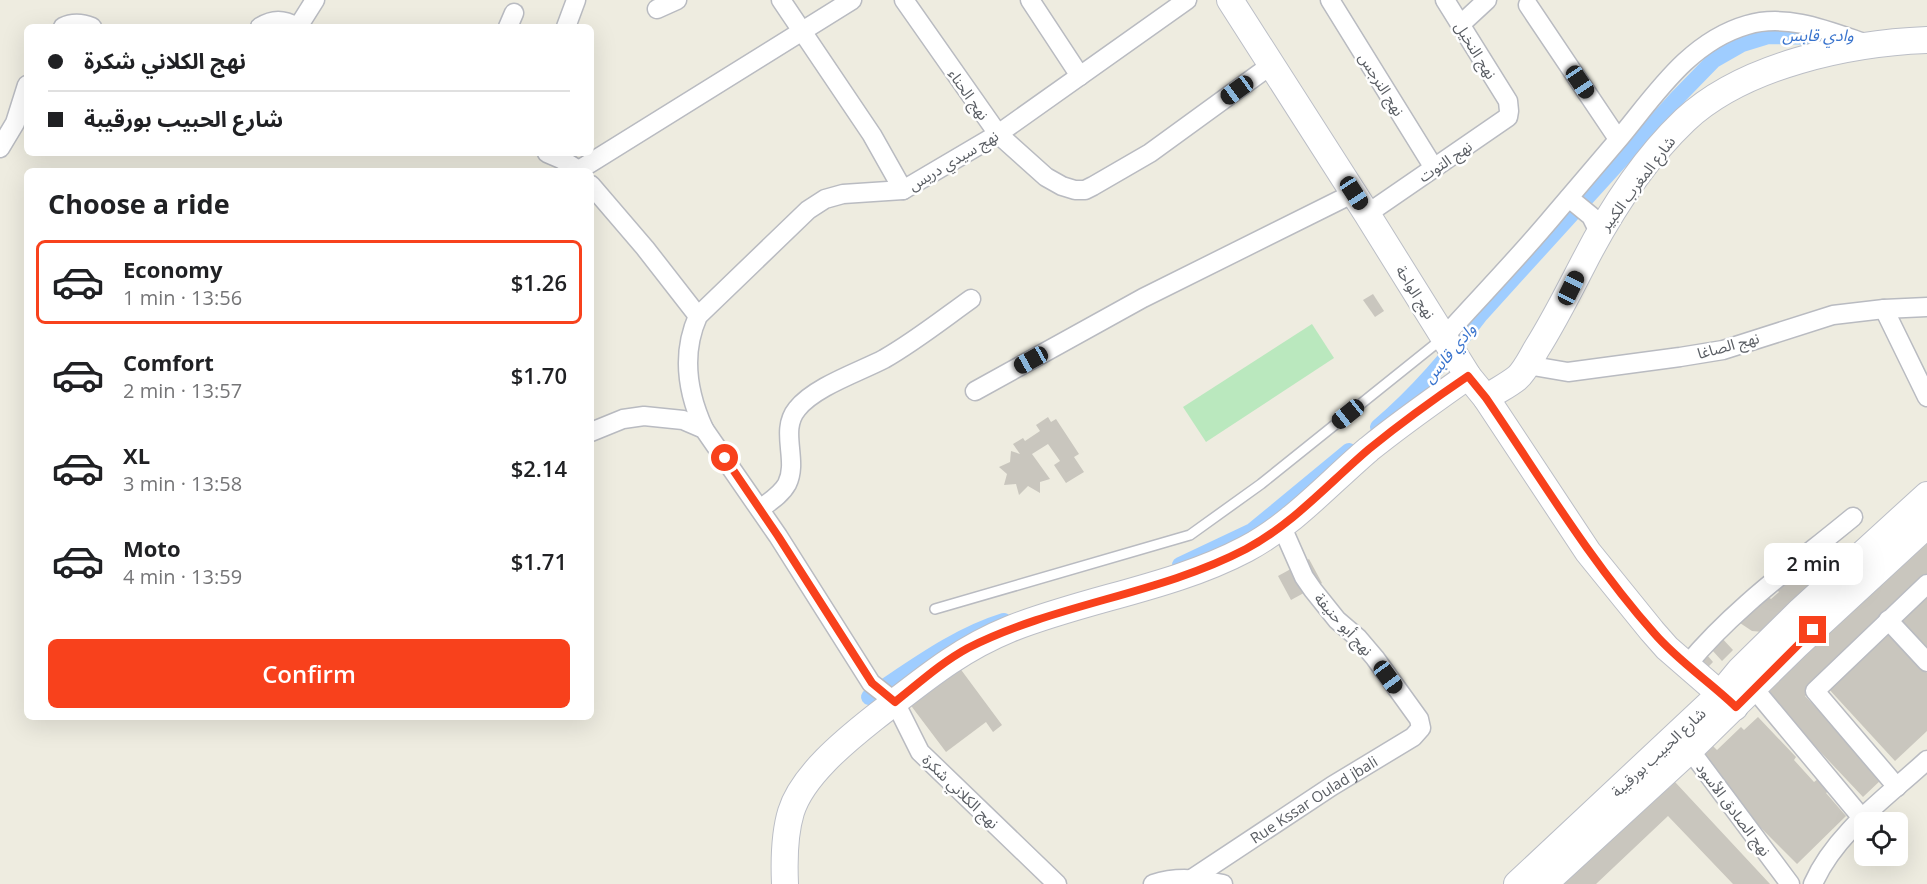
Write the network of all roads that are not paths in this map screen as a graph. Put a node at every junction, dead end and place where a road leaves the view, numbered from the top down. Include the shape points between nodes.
1 (315, 0) edge
2 (576, 0) edge
3 (677, 0) edge
4 (781, 0) edge
5 (852, 0) edge
6 (904, 0) edge
7 (1030, 0) edge
8 (1187, 0) edge
9 (1230, 0) edge
10 (1330, 0) edge
11 (1445, 0) edge
12 (1487, 0) edge
13 (1528, 5) dead end
14 (657, 9) dead end
15 (68, 24) edge
16 (84, 24) edge
17 (265, 24) edge
18 (290, 24) edge
19 (299, 24) edge
20 (567, 24) edge
21 (1460, 25) junction
22 (801, 30) junction
23 (1927, 40) edge
24 (1868, 45) junction
25 (1271, 65) junction
26 (1080, 76) junction
27 (24, 94) edge
28 (1508, 101) joint
29 (998, 134) junction
30 (1618, 140) junction
31 (0, 148) edge
32 (554, 156) edge
33 (575, 168) edge
34 (585, 168) edge
35 (1434, 168) junction
36 (594, 188) edge
37 (903, 190) junction
38 (1569, 198) junction
39 (1360, 203) junction
40 (1599, 232) junction
41 (970, 299) dead end
42 (1927, 307) edge
43 (1884, 309) junction
44 (698, 316) junction
45 (1444, 337) junction
46 (1527, 365) junction
47 (1468, 376) junction
48 (975, 391) dead end
49 (1927, 397) edge
50 (1486, 398) junction
51 (704, 429) junction
52 (594, 431) edge
53 (1927, 495) edge
54 (760, 509) junction
55 (1853, 516) dead end
56 (1927, 525) edge
57 (1282, 527) junction
58 (1927, 584) edge
59 (935, 609) dead end
60 (1888, 620) junction
61 (1927, 662) edge
62 (1687, 665) junction
63 (1738, 690) junction
64 (895, 702) junction
65 (1416, 715) joint
66 (1683, 743) junction
67 (1927, 760) edge
68 (1898, 787) junction
69 (1856, 812) edge
70 (1869, 812) edge
71 (1854, 827) edge
72 (1193, 878) junction
73 (785, 884) edge
74 (1057, 884) edge
75 (1153, 884) edge
76 (1223, 884) edge
77 (1517, 884) edge
78 (1544, 884) edge
79 (1790, 884) edge
80 (1813, 884) edge

1 - 19 street
2 - 20 street
3 - 14 street
4 - 22 street
5 - 22 street
6 - 29 street, نهج الحناء
7 - 26 street
8 - 26 street, نهج سيدي دريس
9 - 25 street, نهج الواحة
10 - 35 street, نهج النرجس
11 - 21 street, نهج النخيل
12 - 21 street
13 - 30 street
15 - 16 street
17 - 18 street via 280,20
21 - 28 street, نهج النخيل
22 - 34 street
22 - 37 street via 872,135
23 - 24 street, شارع المغرب الكبير
24 - 30 street via 1813,26 1748,24 1705,44 1681,65
24 - 40 street, شارع المغرب الكبير via 1800,60 1717,97 1686,119 1658,149
25 - 29 street, نهج الحناء via 1150,153 1085,190 1062,186 1046,177
25 - 39 street, نهج الواحة
26 - 29 street, نهج سيدي دريس
27 - 31 street via 15,123
28 - 35 street, نهج التوت via 1508,117
29 - 37 street, نهج سيدي دريس
30 - 38 street
32 - 33 street
35 - 39 street, نهج التوت
36 - 44 street
37 - 44 street, نهج سيدي دريس via 825,199 808,210
38 - 40 street via 1591,216
38 - 45 street
39 - 45 street, نهج الواحة
39 - 48 street, نهج التوت via 1143,298
40 - 46 street, شارع المغرب الكبير via 1562,308
41 - 54 street via 885,358 823,388 798,408 788,428 787,484
42 - 43 street, نهج الصاغا
43 - 46 street, نهج الصاغا via 1833,315 1723,350 1680,357 1568,372
43 - 49 street
44 - 51 street, نهج سيدي دريس via 689,340 687,371 695,410
45 - 47 street, نهج الواحة
45 - 59 lane via 1262,484 1190,535
46 - 50 street, شارع المغرب الكبير via 1518,377
47 - 50 street, نهج الواحة
47 - 57 street via 1370,449
50 - 62 street, نهج الواحة via 1588,552 1652,631
51 - 52 street via 683,420 644,416 623,419
51 - 54 street, نهج الكلاني شكرة
53 - 63 street, شارع الحبيب بورقيبة via 1801,610
54 - 64 street, نهج الكلاني شكرة via 872,683
55 - 62 street via 1739,612
56 - 63 street, شارع الحبيب بورقيبة via 1796,646
57 - 64 street via 1246,549 1182,577 1002,633 967,649
57 - 65 street, نهج أبو حنيفة via 1309,584 1375,658
58 - 60 street
60 - 61 street
60 - 68 street via 1815,691
62 - 63 street, نهج الواحة
63 - 66 street, شارع الحبيب بورقيبة
63 - 69 street
64 - 73 street via 857,731 806,785 791,811
64 - 74 street, نهج الكلاني شكرة via 920,752
65 - 72 street, Rue Kssar Oulad jbali via 1421,728 1413,737
66 - 77 street, شارع الحبيب بورقيبة
66 - 78 street, شارع الحبيب بورقيبة
66 - 79 street, نهج الصادق الأسود
67 - 68 street
68 - 70 street
71 - 80 street via 1824,861
72 - 75 street
72 - 76 street

